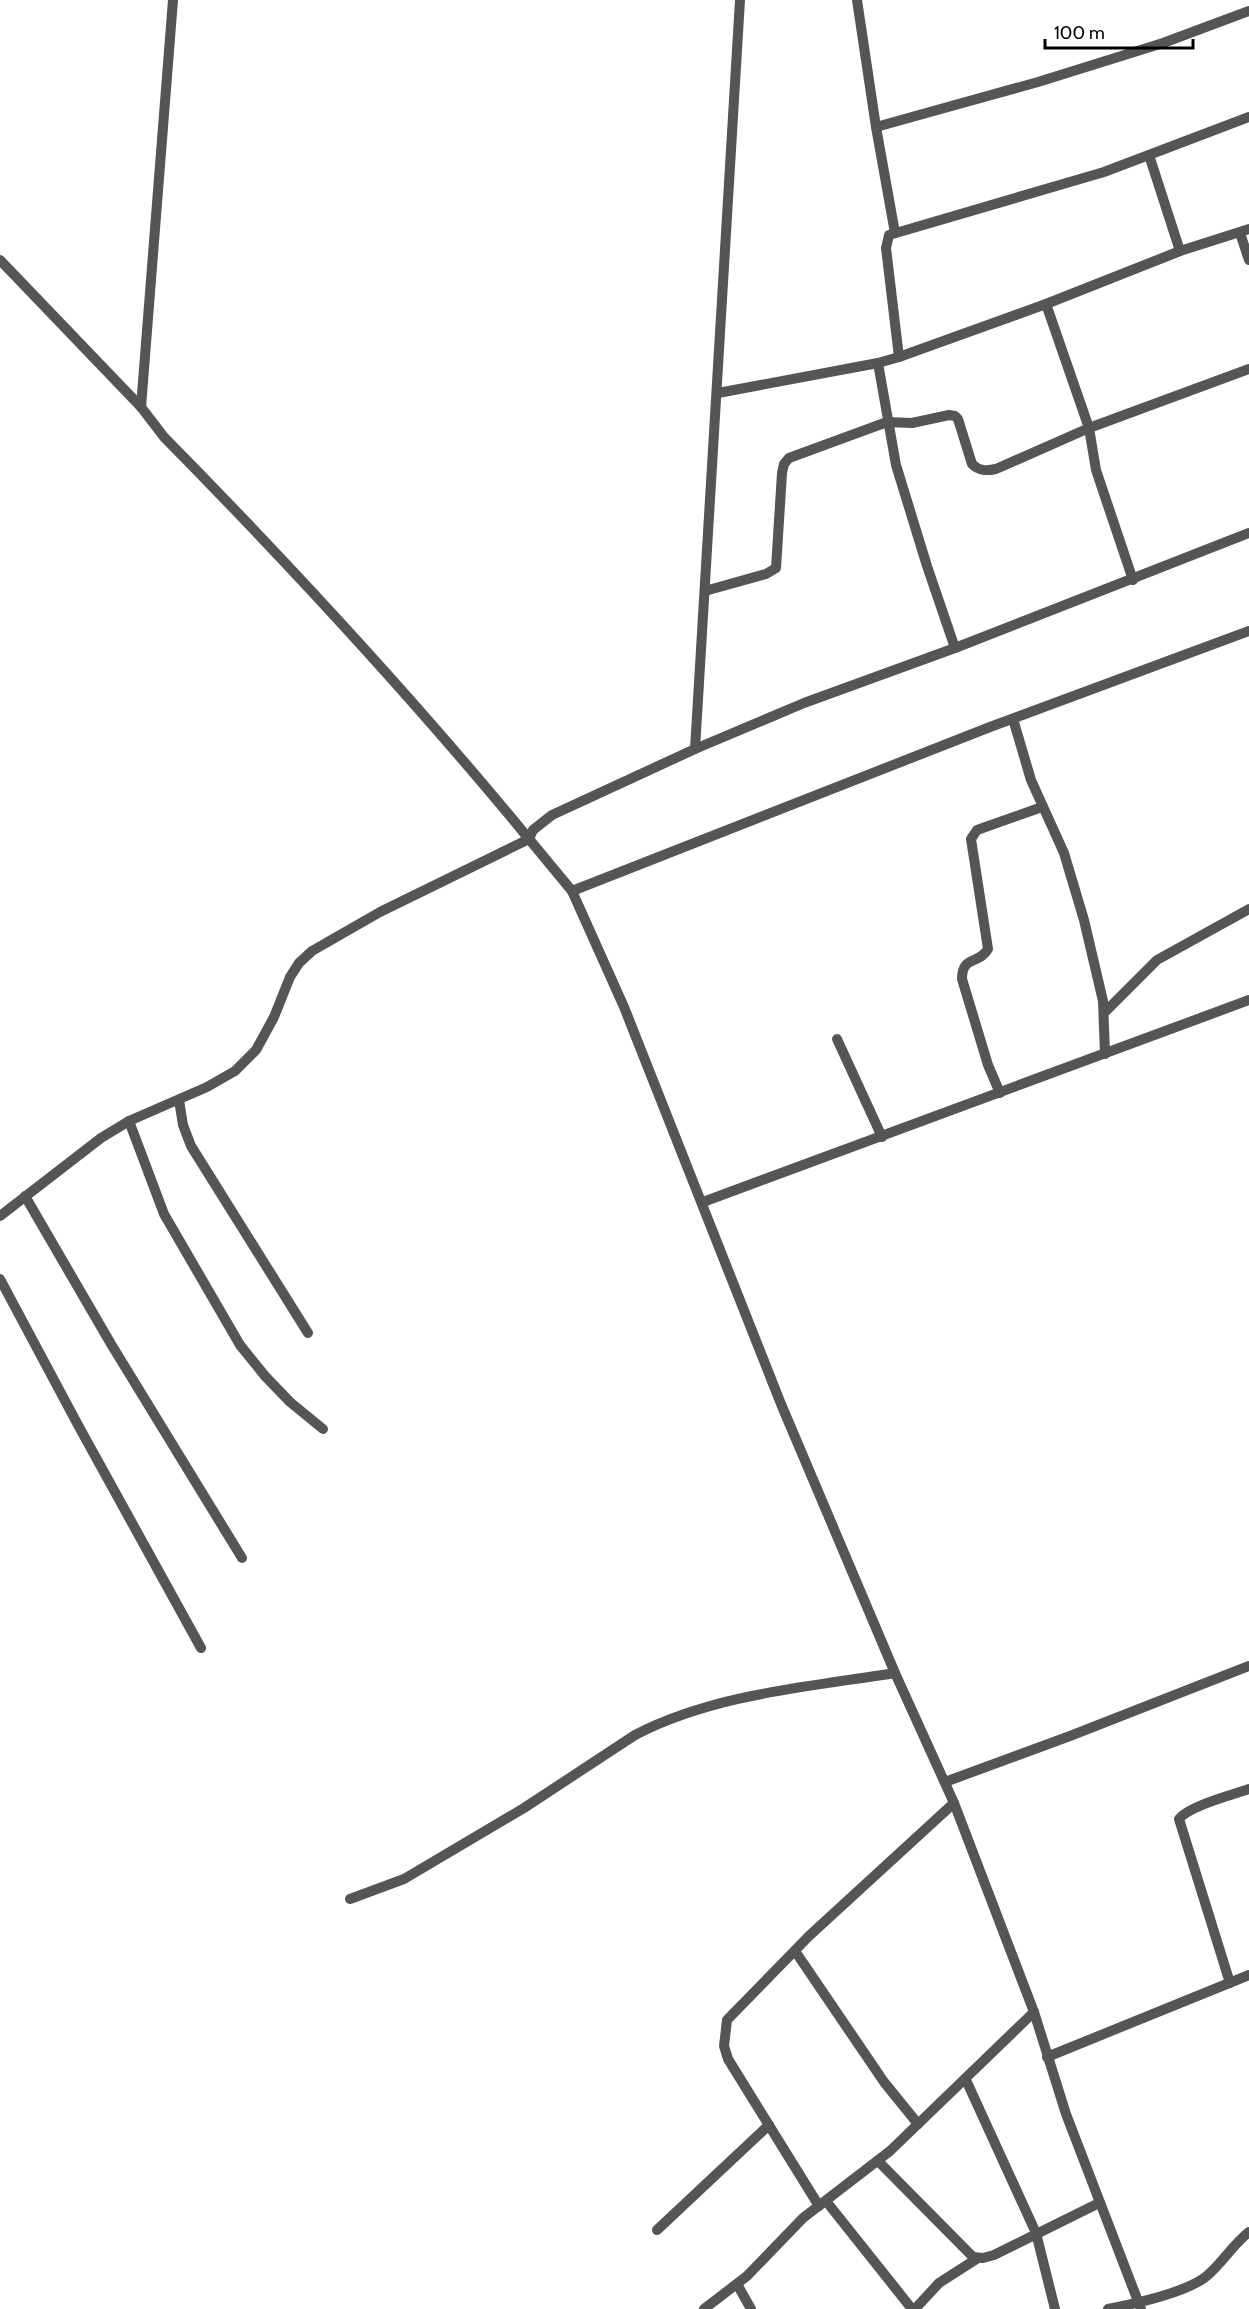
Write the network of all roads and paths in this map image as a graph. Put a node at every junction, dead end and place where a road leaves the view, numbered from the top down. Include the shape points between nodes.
1 (173, 0) edge
2 (740, 0) edge
3 (748, 0) edge
4 (857, 0) edge
5 (1249, 11) edge
6 (1249, 117) edge
7 (876, 127) junction
8 (1149, 155) junction
9 (1245, 231) edge
10 (895, 233) junction
11 (1180, 251) junction
12 (0, 260) edge
13 (1249, 260) edge
14 (1046, 304) junction
15 (899, 357) junction
16 (878, 363) junction
17 (1249, 369) edge
18 (718, 393) junction
19 (141, 407) junction
20 (887, 422) junction
21 (1089, 428) junction
22 (1249, 533) edge
23 (1132, 580) junction
24 (705, 591) junction
25 (1249, 631) edge
26 (955, 648) junction
27 (1013, 719) junction
28 (695, 748) junction
29 (1042, 807) junction
30 (529, 839) junction
31 (572, 891) junction
32 (1249, 909) edge
33 (1249, 1000) edge
34 (1105, 1012) junction
35 (837, 1039) dead end
36 (1105, 1054) junction
37 (1000, 1093) junction
38 (179, 1100) junction
39 (129, 1121) junction
40 (882, 1137) junction
41 (25, 1197) junction
42 (703, 1202) junction
43 (0, 1216) edge
44 (0, 1279) edge
45 (308, 1333) dead end
46 (323, 1429) dead end
47 (242, 1558) dead end
48 (201, 1648) dead end
49 (1249, 1666) edge
50 (895, 1673) junction
51 (945, 1782) junction
52 (1249, 1789) edge
53 (954, 1803) junction
54 (350, 1899) dead end
55 (795, 1951) junction
56 (1249, 1975) edge
57 (1230, 1983) junction
58 (1034, 2012) junction
59 (1047, 2057) junction
60 (966, 2080) junction
61 (918, 2124) junction
62 (769, 2125) junction
63 (878, 2161) junction
64 (1099, 2203) junction
65 (823, 2204) junction
66 (657, 2230) dead end
67 (1249, 2232) edge
68 (1036, 2233) junction
69 (978, 2258) junction
70 (737, 2284) junction
71 (1140, 2306) edge
72 (704, 2309) edge
73 (751, 2309) edge
74 (914, 2309) edge
75 (1055, 2309) edge
76 (1108, 2309) edge

1 - 19 street
2 - 3 street
2 - 18 street
4 - 7 street
5 - 7 street via 1163,43
6 - 8 street
7 - 10 street
8 - 10 street via 1061,186
8 - 11 street
9 - 11 street
9 - 13 street
10 - 15 street via 889,235 886,248
11 - 14 street
12 - 19 street
14 - 15 street
14 - 21 street
15 - 16 street
16 - 18 street
16 - 20 street
17 - 21 street
18 - 24 street
19 - 30 street via 164,437 450,744
20 - 21 street via 912,423 954,416 972,464 988,471
20 - 24 street via 789,458 782,473 776,568
20 - 26 street via 896,465
21 - 23 street via 1096,470
22 - 23 street
23 - 26 street
24 - 28 street
25 - 27 street
26 - 28 street
27 - 29 street
27 - 31 street
28 - 30 street via 552,815 533,830
29 - 34 street via 1064,853 1100,980
29 - 37 street via 983,827 971,839 988,949 967,962 962,979
30 - 31 street
30 - 38 street via 380,912 312,951 290,977 256,1050 234,1071
31 - 42 street
32 - 34 street via 1157,960
33 - 36 street
34 - 36 street
35 - 40 street
36 - 37 street
37 - 40 street
38 - 39 street
38 - 45 street via 191,1146
39 - 41 street
39 - 46 street via 164,1214 240,1345 264,1376
40 - 42 street
41 - 43 street
41 - 47 street
42 - 50 street via 781,1404
44 - 48 street
49 - 51 street
50 - 51 street
50 - 54 street via 773,1692 715,1705 652,1726 404,1879
51 - 53 street
52 - 57 street via 1179,1819
53 - 55 street
53 - 58 street
55 - 61 street via 884,2082
55 - 62 street via 727,2020 724,2033 728,2059
56 - 57 street
57 - 59 street
58 - 59 street
58 - 60 street
59 - 64 street
60 - 61 street
60 - 68 street
61 - 63 street
62 - 65 street
62 - 66 street
63 - 65 street
63 - 69 street
64 - 68 street
64 - 71 street
65 - 70 street via 803,2218
65 - 74 street
67 - 71 street via 1198,2282
68 - 69 street via 994,2255
68 - 75 street
69 - 74 street via 939,2283
70 - 72 street
70 - 73 street
71 - 76 street

